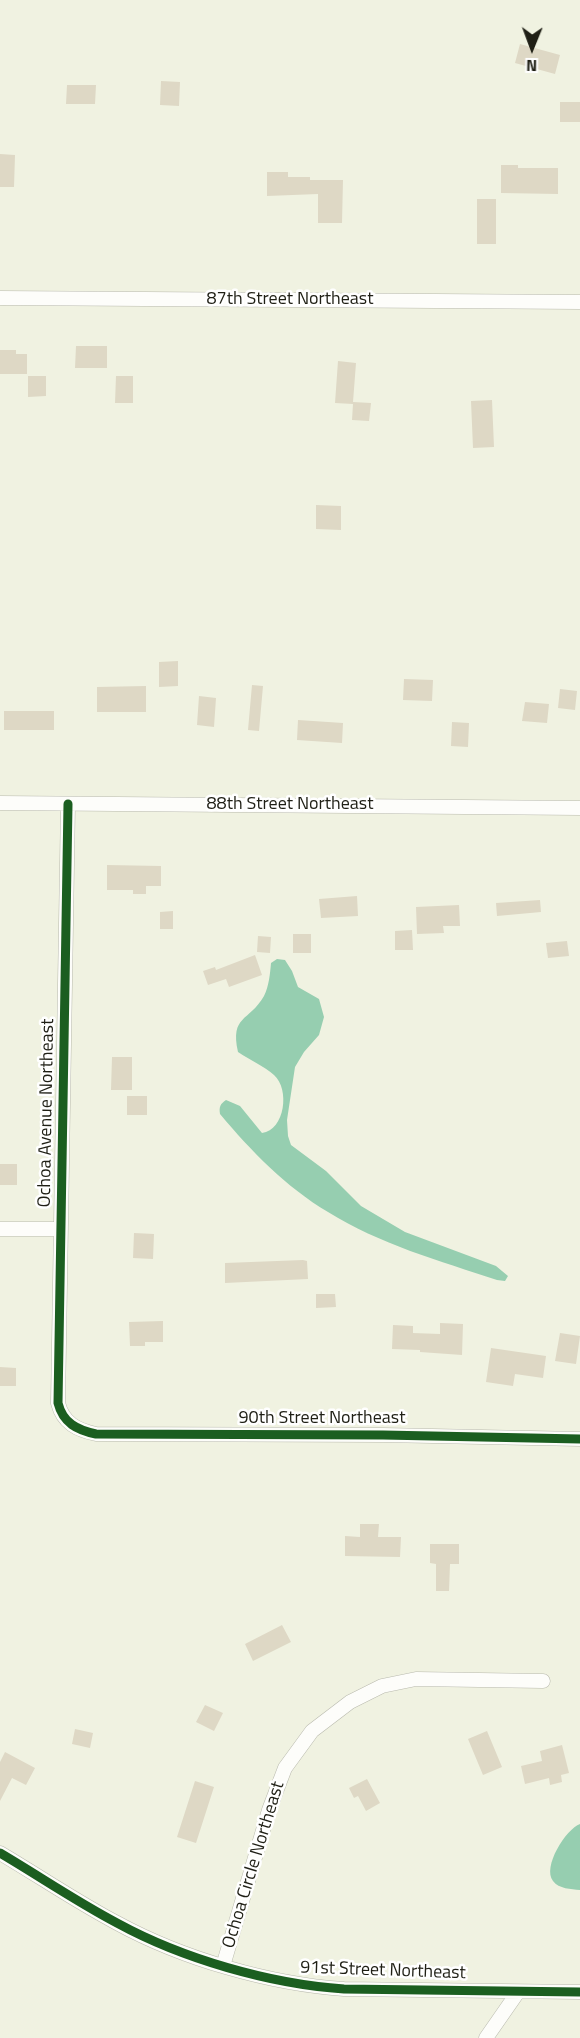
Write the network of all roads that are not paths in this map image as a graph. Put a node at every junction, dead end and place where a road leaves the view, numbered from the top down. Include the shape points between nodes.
1 (0, 298) edge
2 (580, 302) edge
3 (0, 803) edge
4 (68, 804) junction
5 (580, 808) edge
6 (0, 1229) edge
7 (61, 1229) junction
8 (67, 1421) joint
9 (580, 1439) edge
10 (543, 1681) dead end
11 (0, 1853) edge
12 (224, 1966) junction
13 (518, 1992) junction
14 (580, 1992) edge
15 (486, 2038) edge

1 - 2 street, 87th Street Northeast
3 - 4 street, 88th Street Northeast
4 - 5 street, 88th Street Northeast
4 - 7 street, Ochoa Avenue Northeast
6 - 7 street
7 - 8 street, Ochoa Avenue Northeast via 58,1403
8 - 9 street, 90th Street Northeast via 96,1434
10 - 12 street, Ochoa Circle Northeast via 416,1679 382,1686 350,1702 312,1731 285,1768 269,1810
11 - 12 street, 91st Street Northeast via 118,1924 170,1948
12 - 13 street, 91st Street Northeast via 309,1987
13 - 14 street, 91st Street Northeast
13 - 15 street

